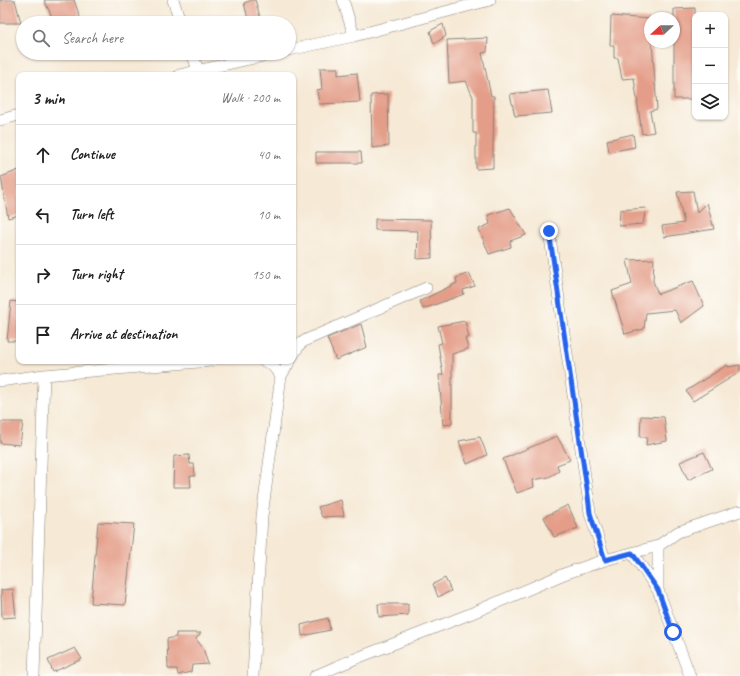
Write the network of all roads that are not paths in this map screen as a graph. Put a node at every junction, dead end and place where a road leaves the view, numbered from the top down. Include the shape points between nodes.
1 (173, 0) edge
2 (343, 0) edge
3 (490, 0) edge
4 (179, 16) edge
5 (354, 36) junction
6 (296, 48) edge
7 (194, 60) edge
8 (244, 60) edge
9 (198, 70) junction
10 (190, 72) edge
11 (16, 116) edge
12 (0, 120) edge
13 (549, 231) dead end
14 (426, 288) dead end
15 (296, 350) edge
16 (175, 364) edge
17 (270, 364) edge
18 (288, 364) edge
19 (44, 375) junction
20 (281, 376) junction
21 (0, 381) edge
22 (740, 511) edge
23 (658, 546) junction
24 (632, 553) junction
25 (605, 560) junction
26 (658, 590) junction
27 (255, 675) edge
28 (34, 676) edge
29 (315, 676) edge
30 (690, 676) edge

1 - 4 street
2 - 5 street
3 - 5 street
5 - 6 street
7 - 9 street
8 - 9 street
9 - 10 street
11 - 12 street
13 - 25 street via 590,513
14 - 15 street via 306,340
16 - 19 street
17 - 20 street
18 - 20 street
19 - 21 street
19 - 28 street
20 - 27 street via 262,516
22 - 23 street via 678,532
23 - 24 street
23 - 26 street
24 - 25 street
24 - 26 street
25 - 29 street via 564,574
26 - 30 street

